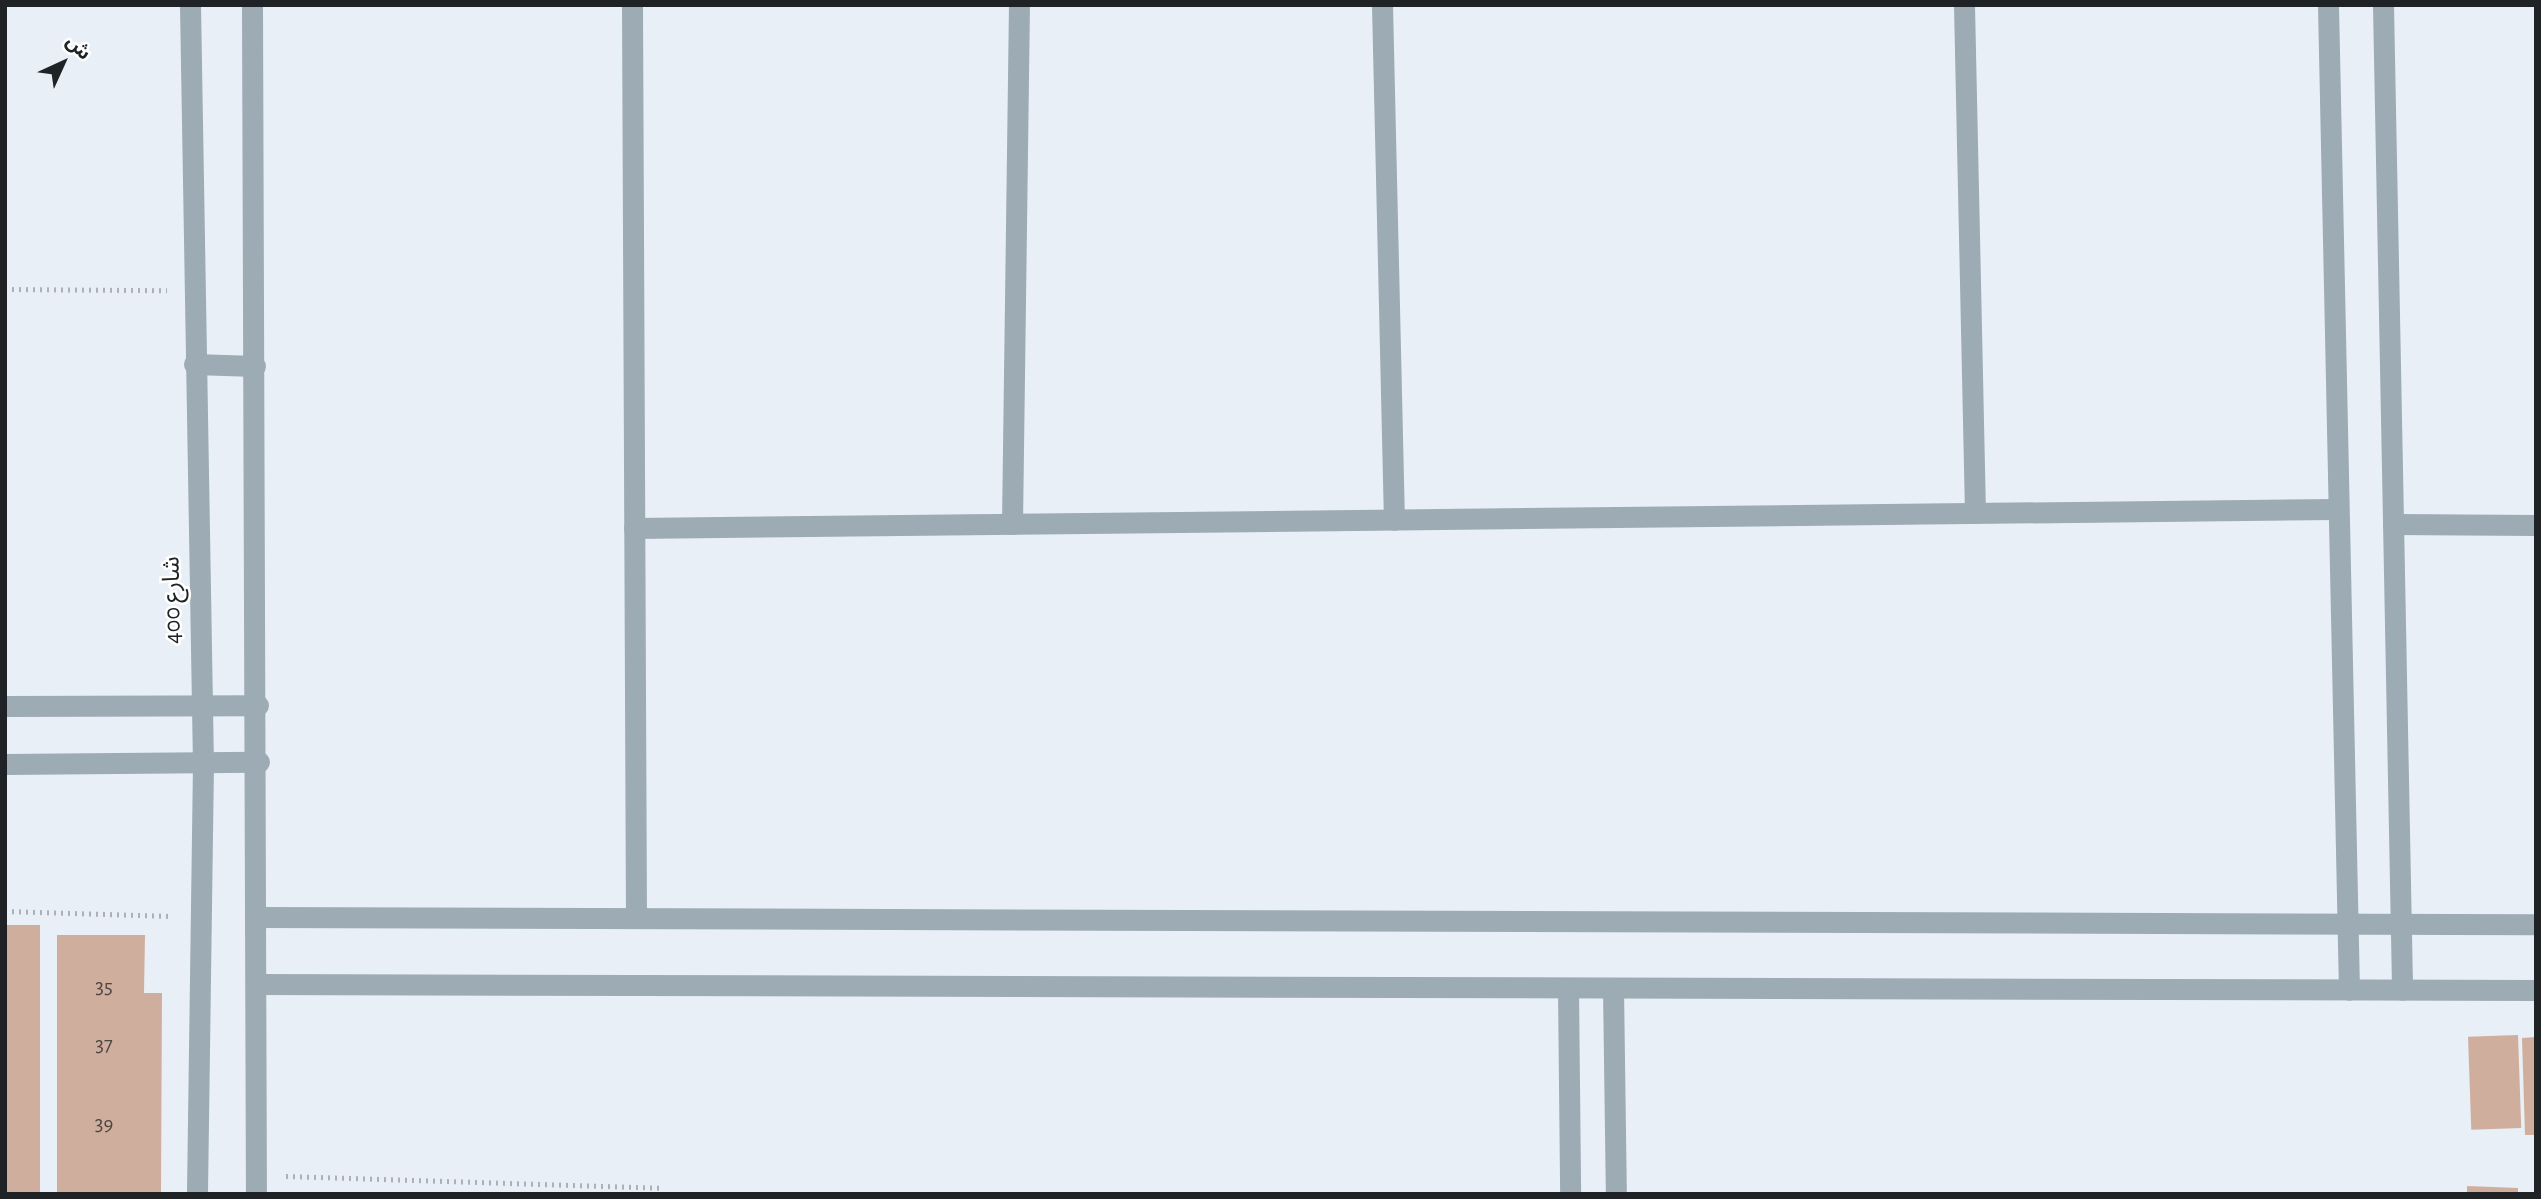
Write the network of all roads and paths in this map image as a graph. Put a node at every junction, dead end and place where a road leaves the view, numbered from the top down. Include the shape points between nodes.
1 (190, 5) edge
2 (252, 5) edge
3 (632, 5) edge
4 (1019, 5) edge
5 (1382, 5) edge
6 (1964, 5) edge
7 (2328, 5) edge
8 (2383, 5) edge
9 (5, 289) edge
10 (192, 290) junction
11 (194, 364) junction
12 (255, 366) junction
13 (2336, 509) junction
14 (1976, 513) junction
15 (1394, 520) junction
16 (1013, 524) junction
17 (2393, 524) junction
18 (2536, 525) edge
19 (634, 528) junction
20 (258, 705) junction
21 (5, 706) edge
22 (201, 706) junction
23 (203, 762) junction
24 (260, 762) junction
25 (5, 764) edge
26 (5, 911) edge
27 (197, 917) junction
28 (256, 917) junction
29 (636, 918) junction
30 (2348, 924) junction
31 (2401, 924) junction
32 (2536, 925) edge
33 (256, 984) junction
34 (1568, 988) junction
35 (1613, 988) junction
36 (2349, 990) junction
37 (2402, 990) junction
38 (2536, 990) edge
39 (256, 1185) edge
40 (660, 1188) dead end
41 (197, 1194) edge
42 (1570, 1194) edge
43 (1616, 1194) edge

1 - 10 street, شارع 400
2 - 12 street
3 - 19 street
4 - 16 street
5 - 15 street
6 - 14 street
7 - 13 street
8 - 17 street
9 - 10 path
10 - 11 street, شارع 400
11 - 12 street
11 - 22 street, شارع 400
12 - 20 street
13 - 14 street
13 - 30 street
14 - 15 street
15 - 16 street
16 - 19 street
17 - 18 street
17 - 31 street
19 - 29 street
20 - 22 street
20 - 24 street
21 - 22 street
22 - 23 street, شارع 400
23 - 24 street
23 - 25 street
23 - 27 street, شارع 400
24 - 28 street
26 - 27 path
27 - 41 street, شارع 400
28 - 29 street
28 - 33 street
29 - 30 street
30 - 31 street
30 - 36 street
31 - 32 street
31 - 37 street
33 - 34 street
33 - 39 street
34 - 35 street
34 - 42 street
35 - 36 street
35 - 43 street
36 - 37 street
37 - 38 street
39 - 40 path

